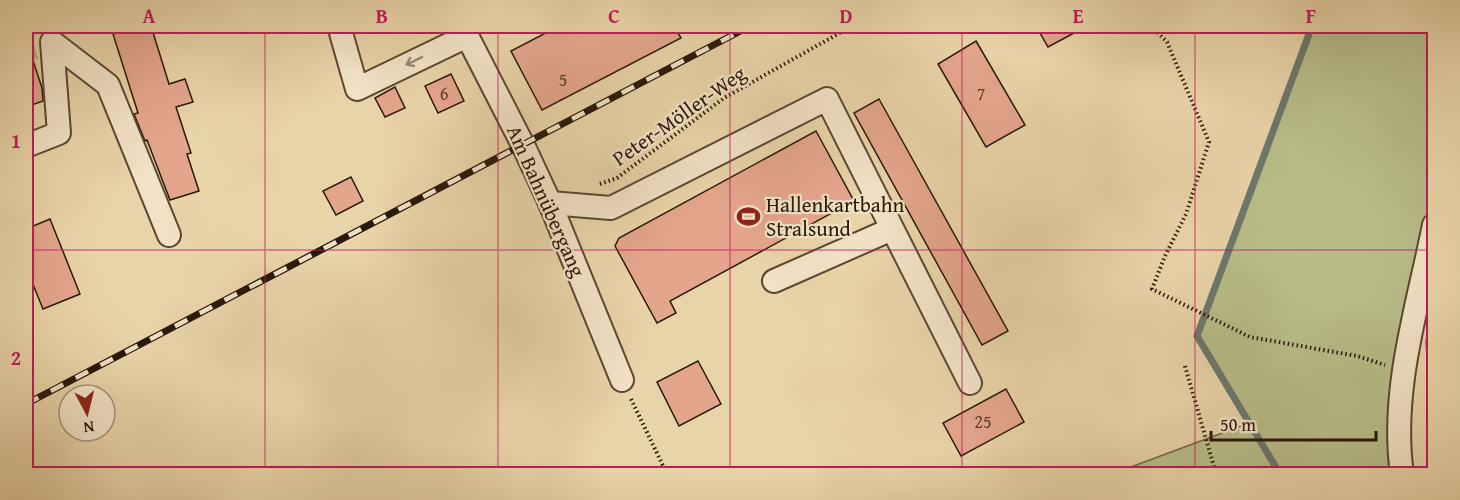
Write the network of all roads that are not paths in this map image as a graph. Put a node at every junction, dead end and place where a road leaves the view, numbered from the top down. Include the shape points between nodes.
1 (464, 31) edge
2 (341, 33) dead end
3 (45, 39) edge
4 (26, 146) edge
5 (549, 203) junction
6 (1434, 225) edge
7 (892, 229) junction
8 (169, 235) dead end
9 (774, 281) dead end
10 (622, 380) road end
11 (970, 383) dead end
12 (1402, 474) edge

1 -> 2 street via 357,89
1 - 5 street, Am Bahnübergang
3 - 4 street via 59,133
3 - 8 street via 108,86
5 - 7 street via 611,208 827,99
5 - 10 street, Am Bahnübergang
6 - 12 street via 1399,414
7 - 9 street
7 - 11 street

